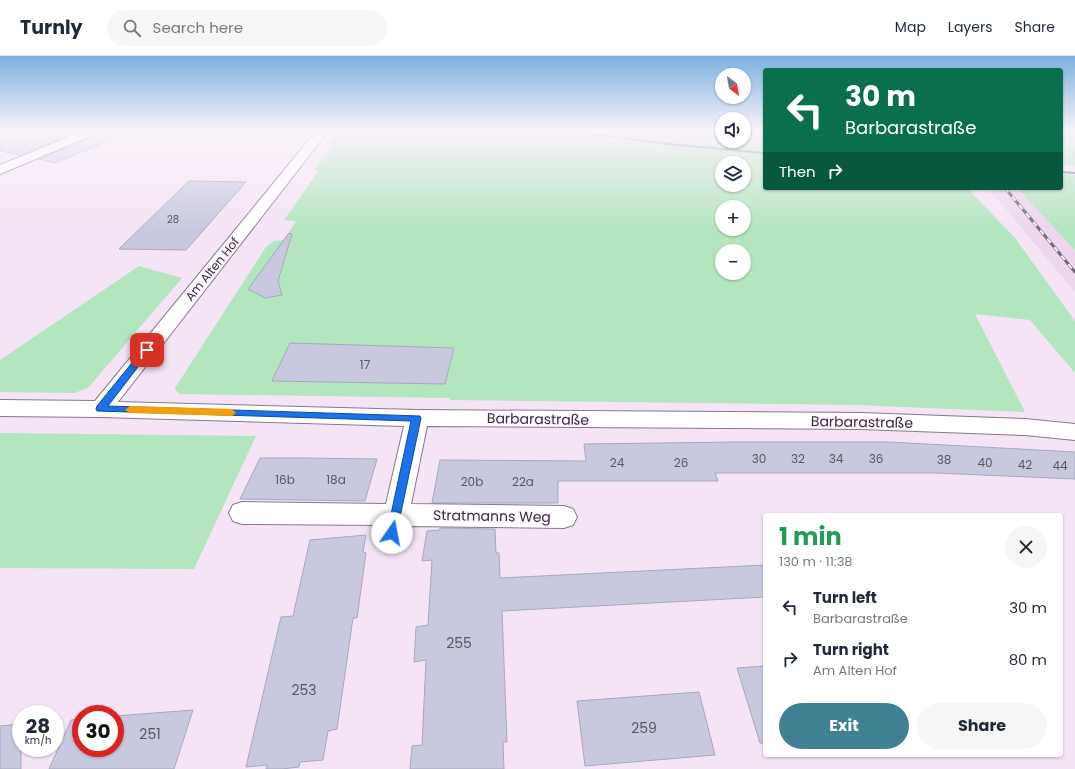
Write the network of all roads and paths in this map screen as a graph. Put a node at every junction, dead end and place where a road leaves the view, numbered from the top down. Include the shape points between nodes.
1 (16, 163) edge
2 (296, 163) edge
3 (0, 170) edge
4 (0, 408) edge
5 (101, 409) junction
6 (417, 418) junction
7 (1075, 432) edge
8 (242, 513) dead end
9 (564, 517) dead end
10 (394, 524) junction

1 - 3 street
2 - 5 street, Am Alten Hof
4 - 5 street, Barbarastraße
5 - 6 street, Barbarastraße
6 - 7 street, Barbarastraße via 861,421 1025,427
6 - 10 street
8 - 10 street, Stratmanns Weg
9 - 10 street, Stratmanns Weg

